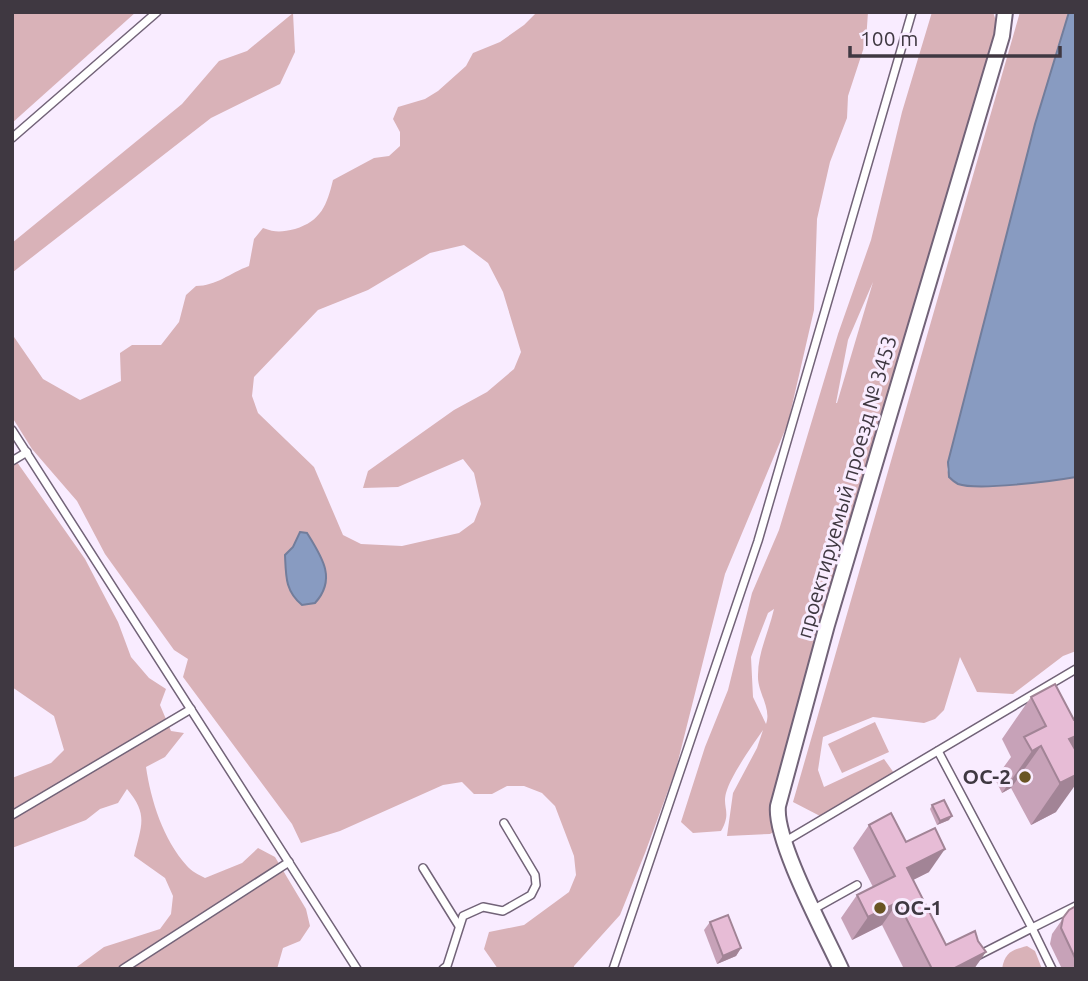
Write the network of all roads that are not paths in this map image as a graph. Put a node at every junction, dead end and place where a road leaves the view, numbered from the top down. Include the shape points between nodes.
1 (157, 12) edge
2 (912, 12) edge
3 (1005, 12) edge
4 (12, 138) edge
5 (12, 430) edge
6 (27, 452) junction
7 (12, 461) edge
8 (1076, 670) edge
9 (1036, 693) junction
10 (1043, 705) edge
11 (191, 709) junction
12 (938, 751) junction
13 (12, 815) edge
14 (504, 823) dead end
15 (783, 842) junction
16 (289, 862) junction
17 (424, 868) dead end
18 (857, 885) dead end
19 (1076, 906) edge
20 (814, 909) junction
21 (459, 926) junction
22 (1032, 928) junction
23 (967, 961) edge
24 (123, 969) edge
25 (357, 969) edge
26 (443, 969) edge
27 (613, 969) edge
28 (841, 969) edge
29 (1052, 969) edge

1 - 4 lane
2 - 27 lane via 758,541
3 - 15 street, проектируемый проезд № 3453 via 1002,36 827,625 778,806
5 - 6 lane
6 - 7 lane
6 - 11 lane
8 - 9 lane
9 - 10 lane
9 - 12 lane
11 - 13 lane
11 - 16 lane
12 - 15 lane
12 - 22 lane
14 - 21 lane via 536,875 536,885 531,895 503,911 475,909 463,916
15 - 20 street, проектируемый проезд № 3453
16 - 24 lane
16 - 25 lane
17 - 21 lane
18 - 20 lane
19 - 22 lane
20 - 28 street, проектируемый проезд № 3453
21 - 26 lane
22 - 23 lane
22 - 29 lane

